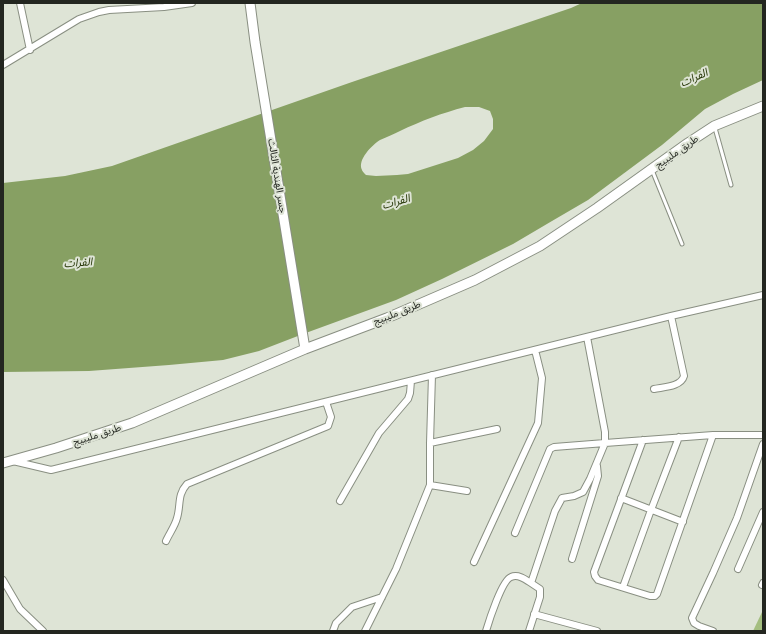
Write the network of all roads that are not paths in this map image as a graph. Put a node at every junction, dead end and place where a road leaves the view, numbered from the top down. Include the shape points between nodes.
1 (20, 3) edge
2 (192, 3) edge
3 (250, 3) edge
4 (30, 50) junction
5 (3, 65) edge
6 (763, 106) edge
7 (714, 126) junction
8 (652, 170) junction
9 (731, 185) dead end
10 (682, 244) dead end
11 (763, 295) edge
12 (671, 316) junction
13 (587, 337) junction
14 (306, 348) junction
15 (535, 350) junction
16 (432, 375) junction
17 (411, 381) junction
18 (654, 389) dead end
19 (326, 402) junction
20 (497, 429) dead end
21 (713, 435) junction
22 (763, 435) edge
23 (679, 437) junction
24 (643, 440) junction
25 (605, 442) junction
26 (430, 443) junction
27 (763, 444) edge
28 (7, 462) edge
29 (597, 464) junction
30 (430, 486) junction
31 (467, 491) dead end
32 (622, 498) junction
33 (340, 501) dead end
34 (651, 510) junction
35 (763, 512) edge
36 (682, 522) junction
37 (516, 533) dead end
38 (166, 541) dead end
39 (572, 559) dead end
40 (474, 562) dead end
41 (738, 569) dead end
42 (3, 580) edge
43 (531, 583) junction
44 (623, 588) junction
45 (382, 597) junction
46 (534, 614) junction
47 (43, 631) edge
48 (333, 631) edge
49 (365, 631) edge
50 (486, 631) edge
51 (529, 631) edge
52 (597, 631) edge
53 (713, 631) edge

1 - 4 street
2 - 4 street via 109,10 88,15
3 - 14 street, جسر الهندية الثالث
4 - 5 street
6 - 7 street, طريق مليبيج
7 - 8 street, طريق مليبيج
7 - 9 lane
8 - 10 lane
8 - 14 street, طريق مليبيج via 540,246 475,280 387,318
11 - 12 street
12 - 13 street
12 - 18 street via 684,376 678,384
13 - 15 street
13 - 25 street
14 - 28 street, طريق مليبيج via 132,423
15 - 16 street
15 - 40 street via 542,378 538,423
16 - 17 street
16 - 26 street
17 - 19 street
17 - 33 street via 408,399 379,433
19 - 28 street via 51,470
19 - 38 street via 331,417 328,426 187,484 181,494 177,518
20 - 26 street
21 - 22 street
21 - 23 street
21 - 36 street
23 - 24 street
23 - 34 street
24 - 25 street
24 - 32 street
25 - 29 street
25 - 37 street via 550,449
26 - 30 street
27 - 53 street via 736,518 692,618 694,623
29 - 39 street via 598,476
29 - 43 street via 582,492 562,498 555,511
30 - 31 street
30 - 45 street
32 - 34 street
32 - 44 street via 594,572 598,580
34 - 36 street
34 - 44 street
35 - 41 street
36 - 44 street via 657,594 650,596
42 - 47 street via 20,609
43 - 46 street via 540,589
43 - 50 street via 519,576 511,576 506,580
45 - 48 street via 352,607 336,623
45 - 49 street
46 - 51 street
46 - 52 street

